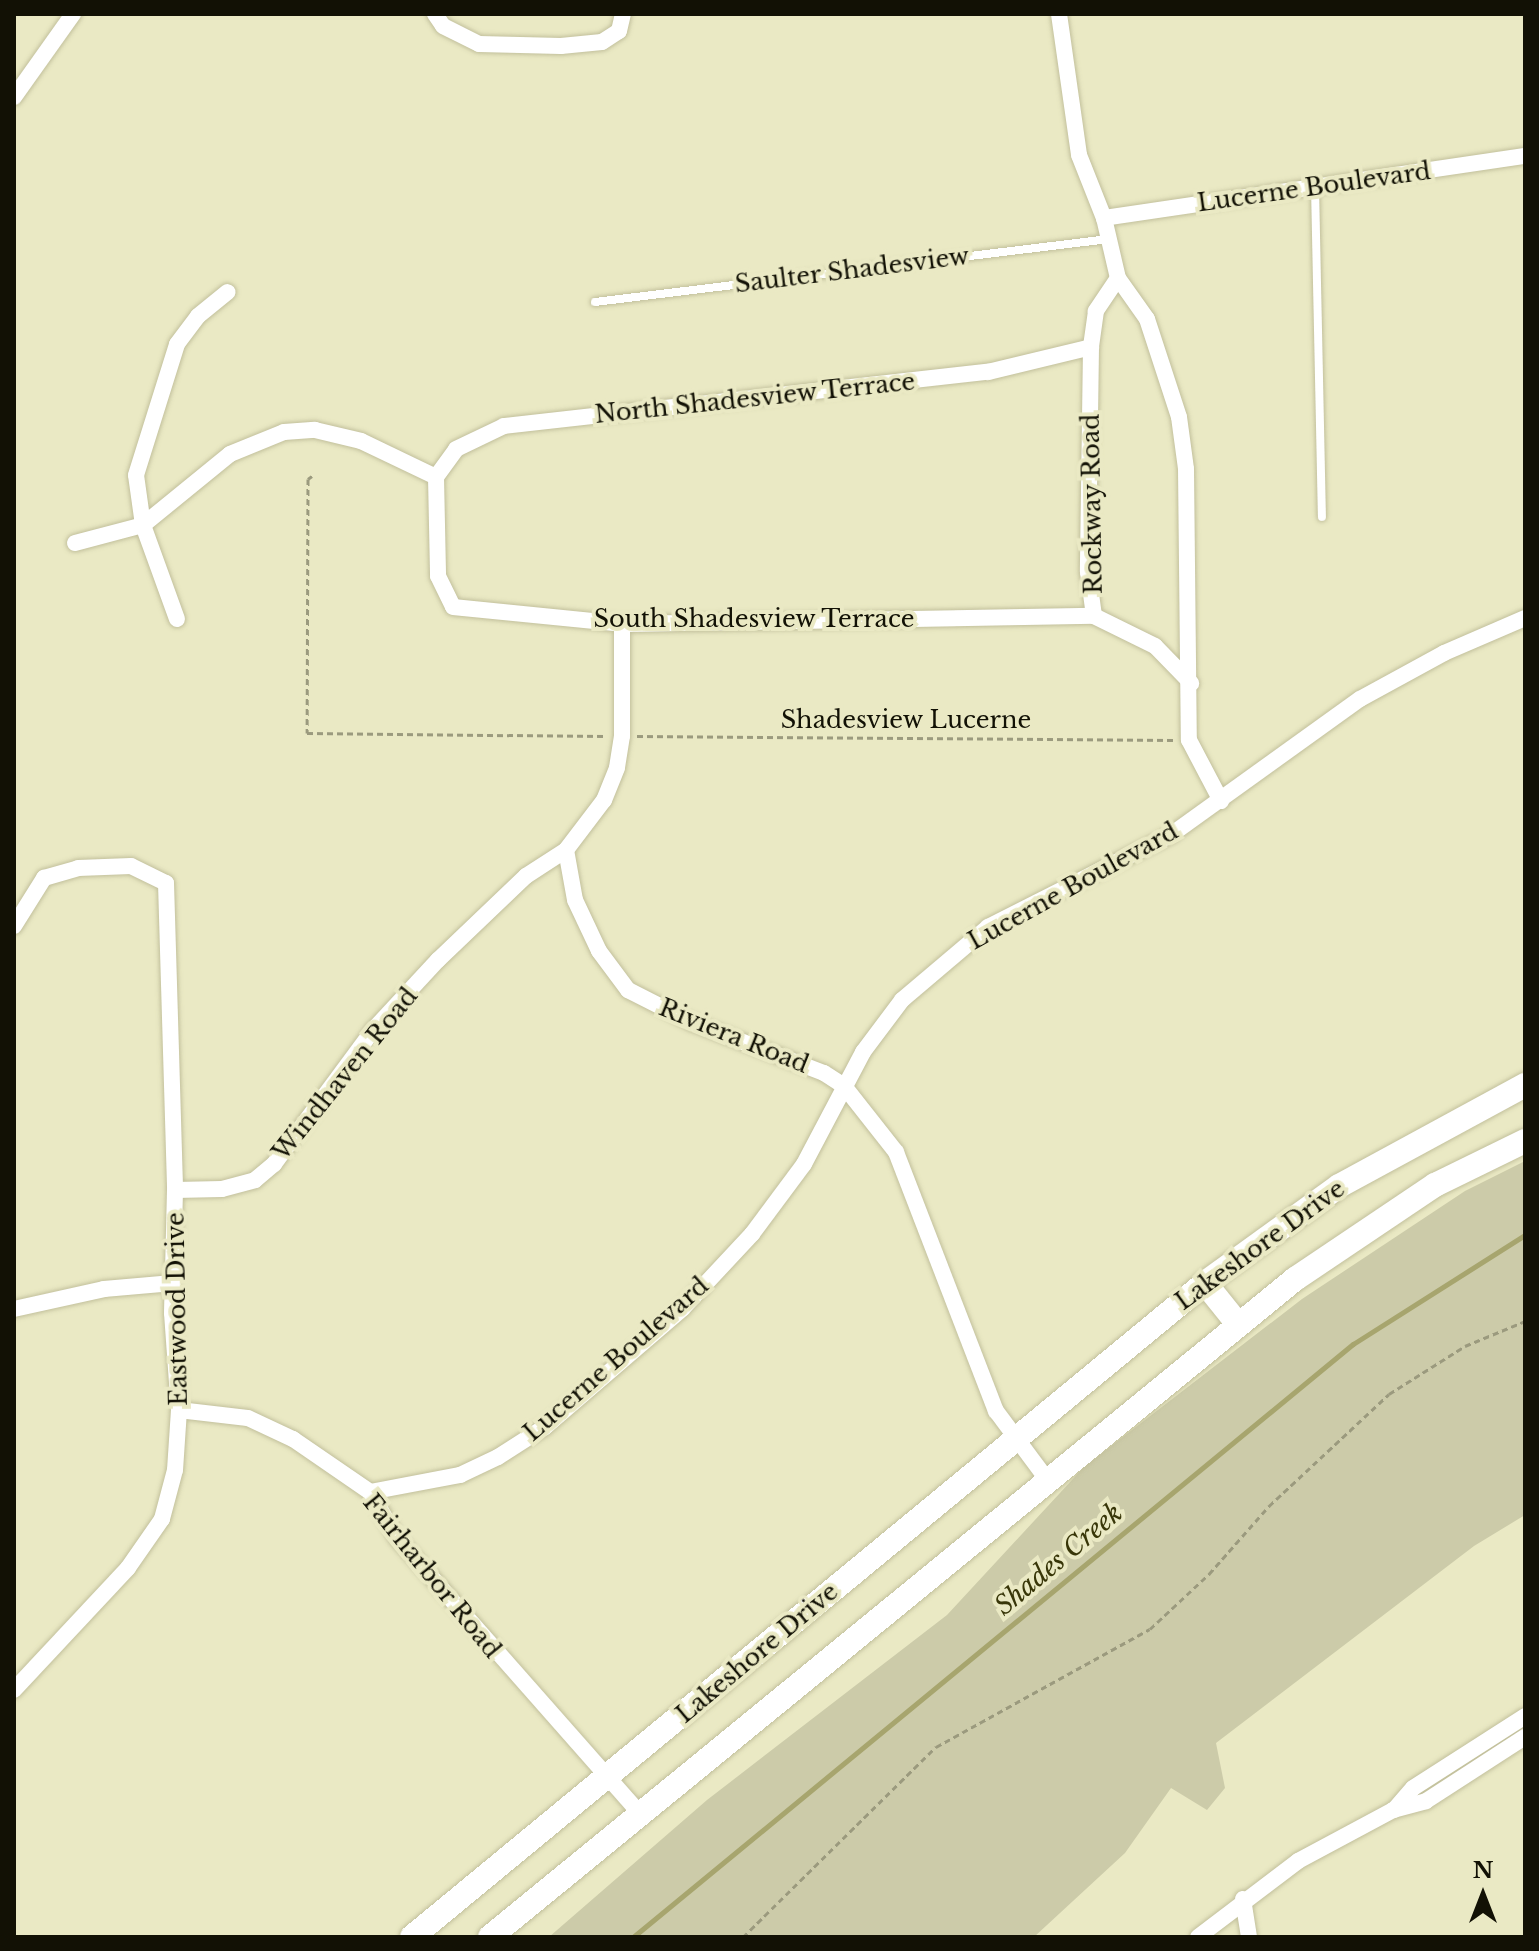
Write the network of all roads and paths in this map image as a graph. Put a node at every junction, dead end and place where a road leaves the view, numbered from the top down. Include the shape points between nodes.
1 (73, 14) edge
2 (435, 14) edge
3 (623, 14) edge
4 (1059, 14) edge
5 (14, 97) edge
6 (1525, 156) edge
7 (1315, 187) junction
8 (1104, 218) junction
9 (1109, 239) junction
10 (1118, 278) junction
11 (228, 292) dead end
12 (595, 302) dead end
13 (1091, 347) junction
14 (312, 476) dead end
15 (436, 477) junction
16 (1322, 517) dead end
17 (143, 525) junction
18 (75, 543) dead end
19 (1094, 616) junction
20 (1525, 618) edge
21 (177, 619) dead end
22 (622, 624) junction
23 (1191, 683) junction
24 (622, 736) junction
25 (1189, 740) junction
26 (1221, 801) junction
27 (566, 850) junction
28 (14, 926) edge
29 (1525, 1085) edge
30 (844, 1086) junction
31 (1525, 1141) edge
32 (175, 1190) junction
33 (173, 1283) junction
34 (1205, 1283) junction
35 (14, 1309) edge
36 (1525, 1321) edge
37 (1238, 1324) junction
38 (179, 1410) junction
39 (1016, 1435) junction
40 (1046, 1478) junction
41 (370, 1492) junction
42 (14, 1690) edge
43 (1525, 1716) edge
44 (1525, 1737) edge
45 (608, 1778) junction
46 (1393, 1810) junction
47 (640, 1814) junction
48 (1243, 1899) junction
49 (412, 1937) edge
50 (490, 1937) edge
51 (743, 1937) edge
52 (1198, 1937) edge
53 (1249, 1937) edge

1 - 5 street
2 - 3 street via 443,26 479,44 561,46 602,42 619,31
4 - 8 street via 1079,155
6 - 7 street, Lucerne Boulevard
7 - 8 street, Lucerne Boulevard
7 - 16 lane
8 - 9 street
9 - 10 street
9 - 12 lane, Saulter Shadesview
10 - 13 street, Rockway Road via 1096,311
10 - 23 street via 1147,319 1179,417 1186,469
11 - 17 street via 198,316 177,344 136,475
13 - 15 street, North Shadesview Terrace via 988,372 504,426 456,449
13 - 19 street, Rockway Road via 1088,572
14 - 24 path, Shadesview Lucerne via 307,733
15 - 17 street via 361,441 315,430 284,432 230,454
15 - 22 street, South Shadesview Terrace via 438,576 453,607
17 - 18 street
17 - 21 street
19 - 22 street, South Shadesview Terrace
19 - 23 street, Rockway Road via 1155,646
20 - 26 street, Lucerne Boulevard via 1444,653 1360,699
22 - 24 street
23 - 25 street
24 - 25 path, Shadesview Lucerne
24 - 27 street via 604,800
25 - 26 street
26 - 30 street, Lucerne Boulevard via 1172,834 1042,898 967,943 902,1000
27 - 30 street, Riviera Road via 575,900 599,951 628,990
27 - 32 street, Windhaven Road via 526,876 438,960 374,1029 274,1164 255,1180 222,1189
28 - 32 street, Eastwood Drive via 44,878 78,868 131,866 166,883
29 - 34 main road, Lakeshore Drive via 1339,1186
30 - 39 street, Riviera Road via 896,1152 996,1411
30 - 41 street, Lucerne Boulevard via 804,1164 752,1234 682,1309 545,1427 460,1475
31 - 37 main road, Lakeshore Drive via 1435,1185
32 - 33 street, Eastwood Drive
33 - 35 street via 104,1289
33 - 38 street, Eastwood Drive
34 - 37 main road
34 - 39 main road, Lakeshore Drive
36 - 51 path via 1465,1346 1389,1394 1269,1506 1209,1574 1150,1629 936,1747
37 - 40 main road, Lakeshore Drive
38 - 41 street, Fairharbor Road via 248,1418 293,1439
38 - 42 street, Eastwood Drive via 175,1470 162,1519 128,1568
39 - 40 street
39 - 45 main road, Lakeshore Drive
40 - 47 main road, Lakeshore Drive
41 - 45 street, Fairharbor Road via 397,1538
43 - 46 street via 1413,1788
44 - 46 street via 1426,1801
45 - 47 street
45 - 49 main road, Lakeshore Drive
46 - 48 street via 1298,1861
47 - 50 main road, Lakeshore Drive
48 - 52 street
48 - 53 street

